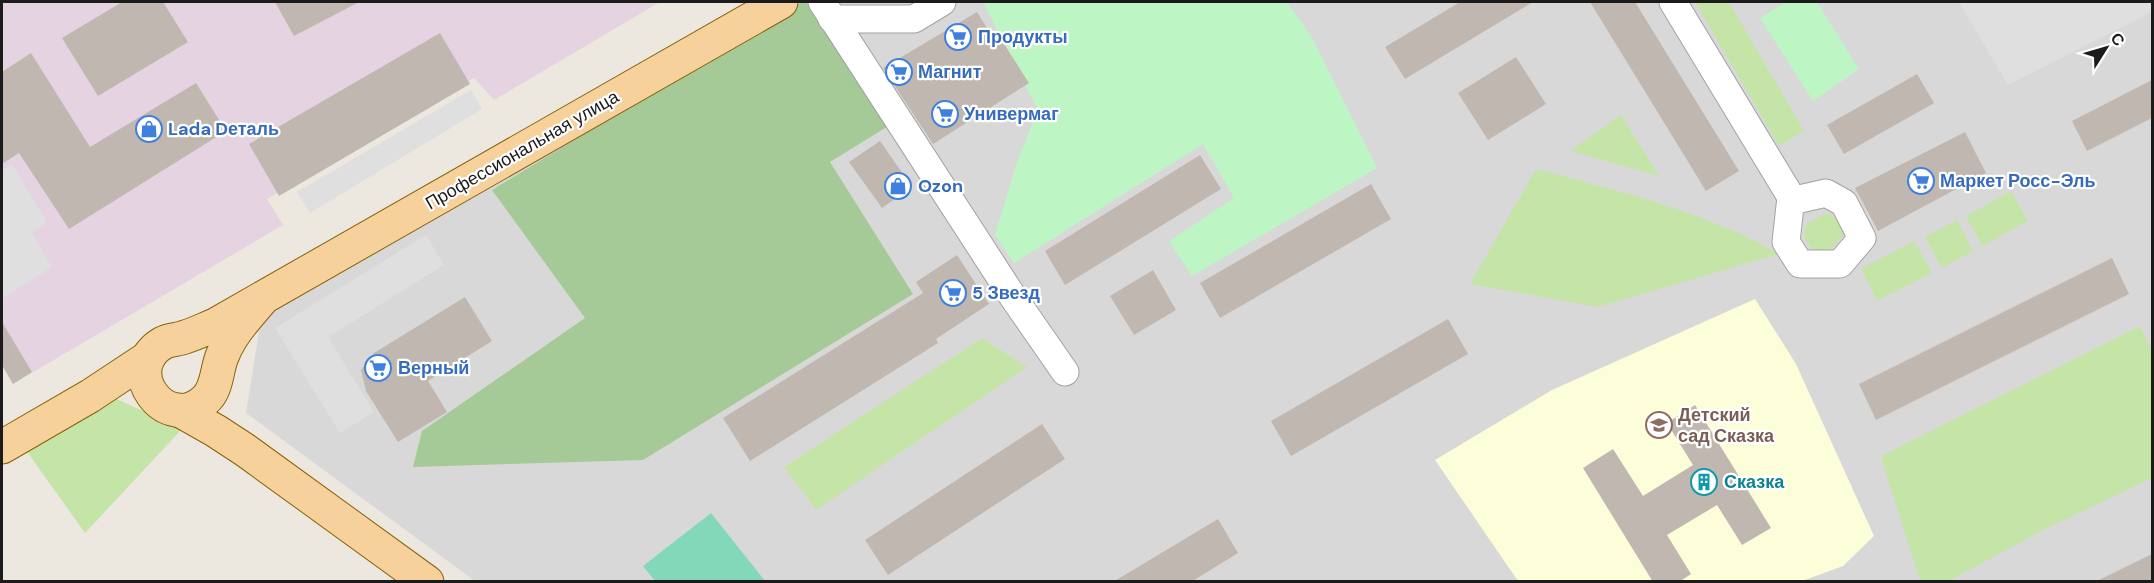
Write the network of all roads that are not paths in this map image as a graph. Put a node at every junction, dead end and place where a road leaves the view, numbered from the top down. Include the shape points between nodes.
1 (781, 2) edge
2 (942, 2) edge
3 (1673, 2) edge
4 (827, 10) edge
5 (1791, 201) dead end
6 (263, 298) junction
7 (183, 338) junction
8 (149, 357) junction
9 (1065, 372) dead end
10 (215, 381) junction
11 (90, 396) junction
12 (166, 403) junction
13 (2, 447) edge
14 (245, 450) junction
15 (428, 582) edge

1 - 6 main road, Профессиональная улица
2 - 4 street via 914,19
3 - 5 street
4 - 9 street
6 - 7 main road, Профессиональная улица
6 - 10 main road, Профессиональная улица via 230,339
7 - 8 main road, Профессиональная улица via 163,343
7 - 10 main road via 202,345 214,361
8 - 11 main road, Профессиональная улица
8 - 12 main road via 145,377
10 - 12 main road via 207,399 199,405
10 - 14 main road via 215,412
11 - 12 main road, Профессиональная улица via 111,389 130,389
11 - 13 main road, Профессиональная улица
12 - 14 main road, Профессиональная улица
14 - 15 main road

